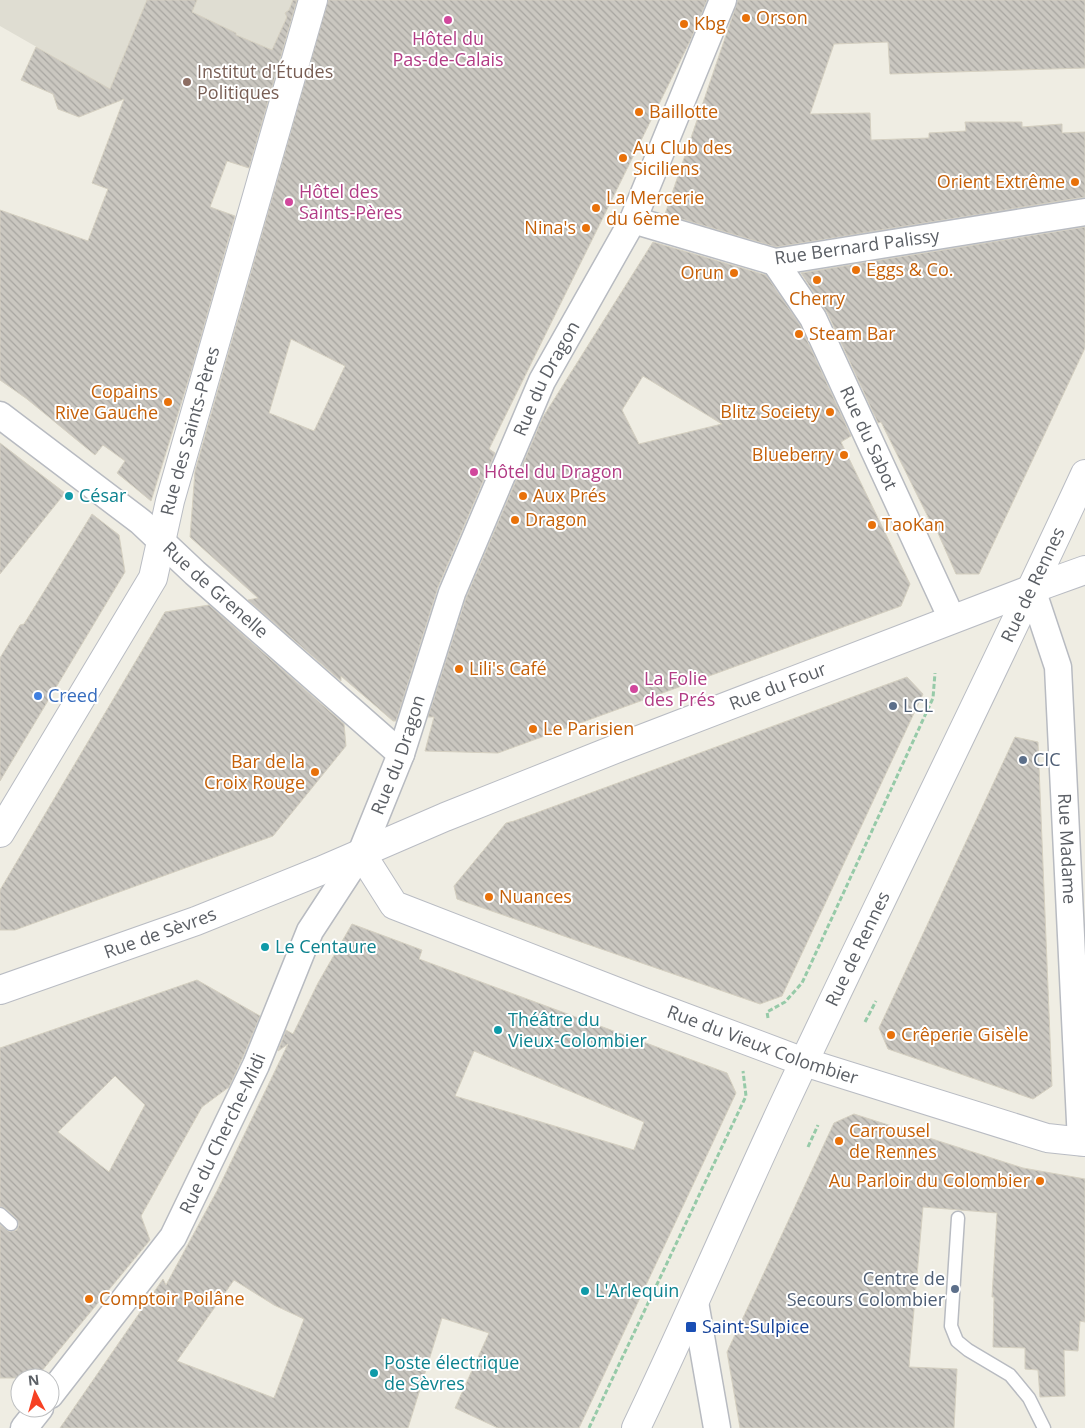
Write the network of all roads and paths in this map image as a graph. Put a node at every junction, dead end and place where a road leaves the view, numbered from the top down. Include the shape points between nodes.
1 (313, 0) edge
2 (723, 0) edge
3 (1085, 212) edge
4 (633, 220) junction
5 (775, 262) junction
6 (0, 415) edge
7 (1085, 474) edge
8 (161, 542) junction
9 (1085, 570) edge
10 (1032, 589) junction
11 (952, 620) junction
12 (935, 673) dead end
13 (401, 754) junction
14 (0, 833) edge
15 (361, 853) junction
16 (0, 990) edge
17 (876, 1001) dead end
18 (769, 1021) dead end
19 (865, 1022) dead end
20 (804, 1062) junction
21 (747, 1068) dead end
22 (818, 1125) dead end
23 (1083, 1142) edge
24 (808, 1147) dead end
25 (0, 1214) edge
26 (958, 1218) dead end
27 (11, 1224) dead end
28 (695, 1302) junction
29 (60, 1382) edge
30 (32, 1418) edge
31 (24, 1428) edge
32 (589, 1428) edge
33 (636, 1428) edge
34 (717, 1428) edge
35 (1044, 1428) edge

1 - 8 street, Rue des Saints-Pères
2 - 4 street, Rue du Dragon
3 - 5 street, Rue Bernard Palissy
4 - 5 street, Rue Bernard Palissy
4 - 13 street, Rue du Dragon via 542,381 452,594
5 - 11 street, Rue du Sabot via 813,318
6 - 8 street, Rue de Grenelle via 141,522
7 - 10 street, Rue de Rennes
8 - 13 street, Rue de Grenelle
8 - 14 street, Rue des Saints-Pères via 153,578
9 - 10 street, Rue du Four
10 - 11 street, Rue du Four
10 - 20 street, Rue de Rennes
10 - 23 street, Rue Madame via 1058,667
11 - 15 street, Rue du Four via 628,744
12 - 18 path, Rue de Rennes via 933,698 802,983 785,1002 767,1012
13 - 15 street, Rue du Dragon
15 - 16 street, Rue de Sèvres via 196,921
15 - 20 street, Rue du Vieux Colombier via 394,905
15 - 29 street, Rue du Cherche-Midi via 310,931 256,1065 173,1237
17 - 19 path
20 - 23 street, Rue du Vieux Colombier via 1047,1138
20 - 28 street, Rue de Rennes
21 - 32 path via 743,1069 746,1096
22 - 24 path
25 - 27 lane
26 - 35 lane via 951,1326 957,1341 1010,1375 1029,1398
28 - 33 street, Rue de Rennes
28 - 34 street
30 - 31 street

